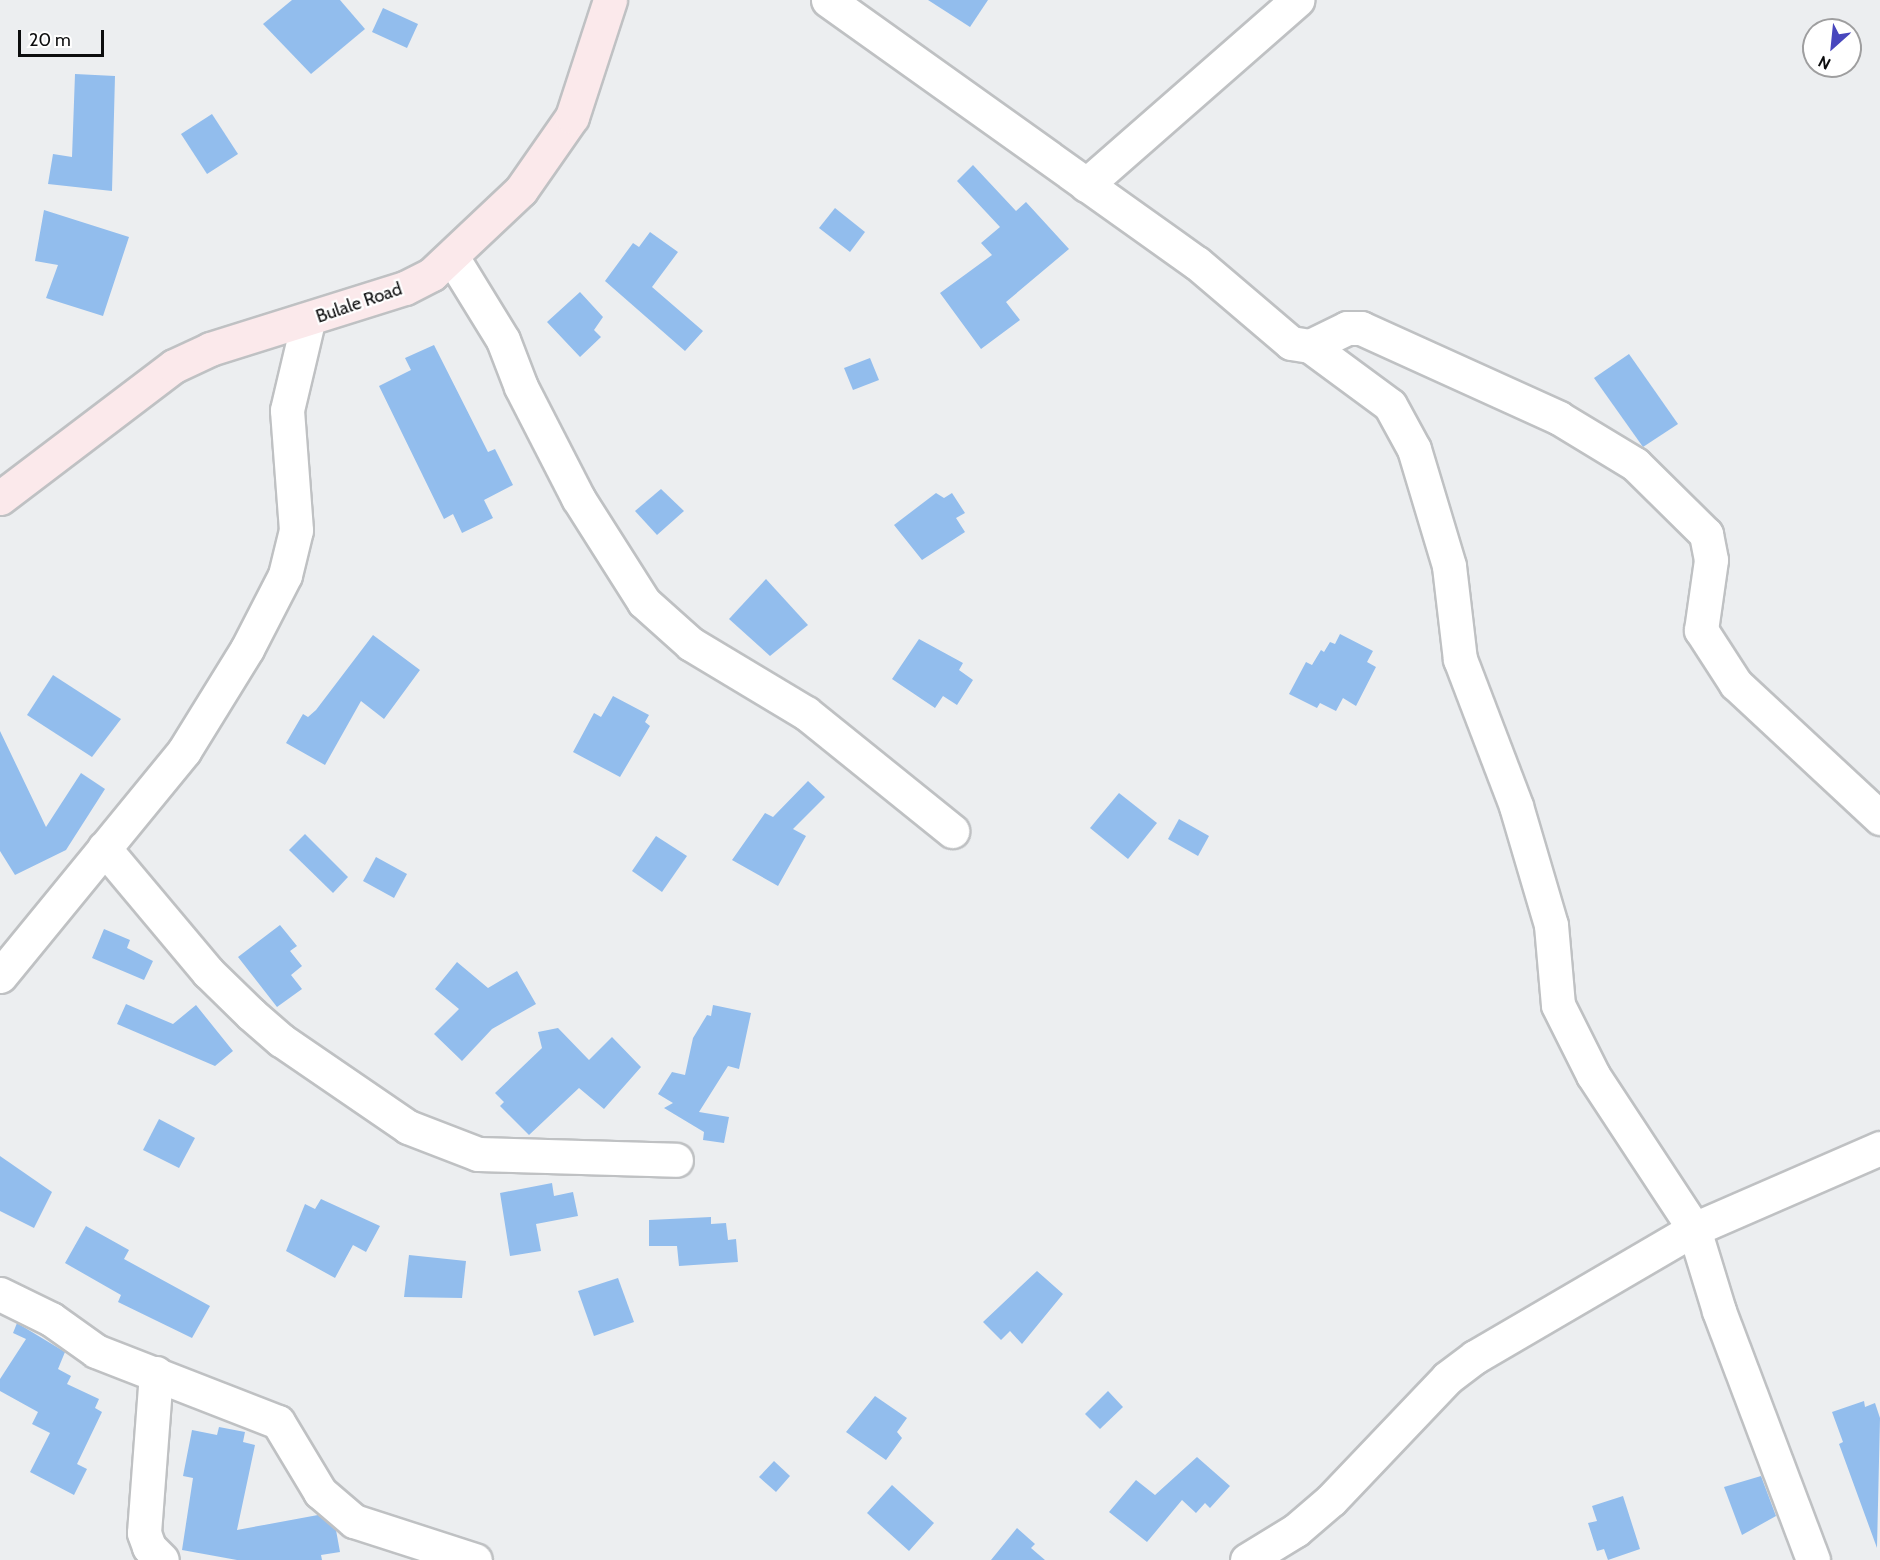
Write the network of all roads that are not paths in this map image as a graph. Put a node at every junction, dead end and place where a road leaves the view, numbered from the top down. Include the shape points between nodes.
1 (610, 0) edge
2 (828, 0) edge
3 (1296, 0) edge
4 (1086, 185) junction
5 (452, 257) junction
6 (308, 321) junction
7 (1310, 346) junction
8 (0, 498) edge
9 (1880, 818) edge
10 (952, 831) dead end
11 (104, 848) junction
12 (0, 976) edge
13 (1880, 1148) edge
14 (676, 1160) dead end
15 (1694, 1229) junction
16 (0, 1294) edge
17 (156, 1373) junction
18 (162, 1560) edge
19 (475, 1560) edge
20 (1247, 1560) edge
21 (1812, 1560) edge

1 - 5 street, Bulale Road via 572,117 521,190
2 - 4 street
3 - 4 street
4 - 7 street via 1213,275 1269,328 1291,343
5 - 6 street, Bulale Road via 405,288
5 - 10 street via 503,340 521,387 578,498 644,602 691,644 806,713
6 - 8 street, Bulale Road via 210,349 174,366
6 - 11 street via 287,410 296,530 285,574 247,649 184,752
7 - 9 street via 1347,327 1361,328 1559,418 1635,464 1706,534 1710,560 1701,630 1736,684
7 - 15 street via 1390,405 1414,449 1449,566 1460,658 1516,806 1551,925 1558,1005 1593,1075
11 - 12 street
11 - 14 street via 208,972 251,1014 281,1040 408,1127 478,1154
13 - 15 street
15 - 20 street via 1447,1378 1337,1494 1296,1530
15 - 21 street via 1719,1311
16 - 17 street via 51,1319 96,1351
17 - 18 street via 144,1533 149,1547
17 - 19 street via 278,1422 320,1492 354,1521

